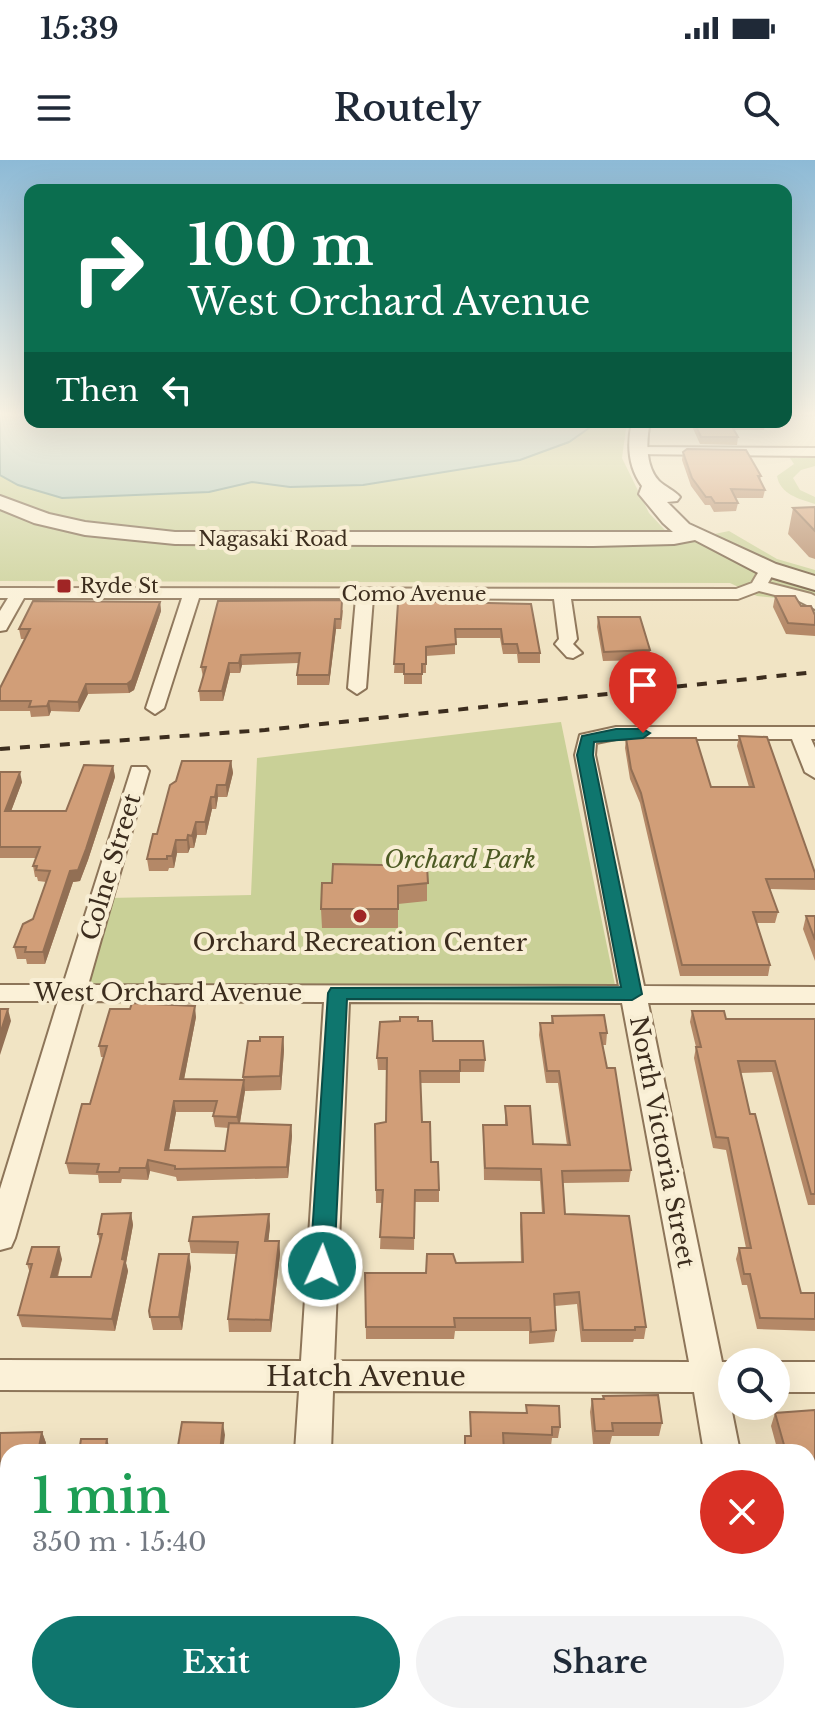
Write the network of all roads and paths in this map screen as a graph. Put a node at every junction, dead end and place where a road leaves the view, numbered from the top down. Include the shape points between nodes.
1 (652, 485) joint
2 (0, 502) edge
3 (663, 511) junction
4 (693, 529) junction
5 (626, 533) junction
6 (550, 539) junction
7 (763, 578) junction
8 (815, 583) edge
9 (0, 593) edge
10 (19, 593) junction
11 (192, 593) junction
12 (365, 593) junction
13 (562, 594) junction
14 (815, 604) edge
15 (0, 626) edge
16 (573, 653) dead end
17 (357, 688) dead end
18 (155, 708) dead end
19 (807, 733) edge
20 (139, 771) dead end
21 (815, 772) edge
22 (0, 993) edge
23 (73, 993) junction
24 (337, 993) junction
25 (632, 994) junction
26 (815, 995) edge
27 (0, 1238) edge
28 (718, 1368) edge
29 (0, 1375) edge
30 (318, 1376) junction
31 (718, 1377) edge
32 (790, 1377) edge
33 (815, 1377) edge
34 (721, 1420) edge
35 (314, 1444) edge
36 (722, 1444) edge

1 - 3 street via 649,494
1 - 4 street via 668,494
2 - 6 street, Nagasaki Road via 61,524 150,537
3 - 4 street
3 - 5 street via 657,525
4 - 5 street
4 - 6 street via 648,539
4 - 7 street
5 - 6 street
7 - 8 street, Como Avenue
7 - 13 street, Como Avenue via 738,594
7 - 14 street
9 - 10 street, Como Avenue
10 - 11 street, Como Avenue
10 - 15 street
11 - 12 street, Como Avenue
11 - 18 street
12 - 13 street, Como Avenue
12 - 17 street
13 - 16 street via 568,639 564,644
19 - 21 street
19 - 25 street, North Victoria Street via 616,733 587,739 585,755
20 - 23 street, Colne Street
22 - 23 street, West Orchard Avenue
23 - 24 street, West Orchard Avenue
23 - 27 street, Colne Street
24 - 25 street, West Orchard Avenue
24 - 30 street
25 - 26 street, West Orchard Avenue
25 - 28 street, North Victoria Street
29 - 30 street, Hatch Avenue
30 - 31 street, Hatch Avenue
30 - 35 street
32 - 33 street
34 - 36 street, North Victoria Street

